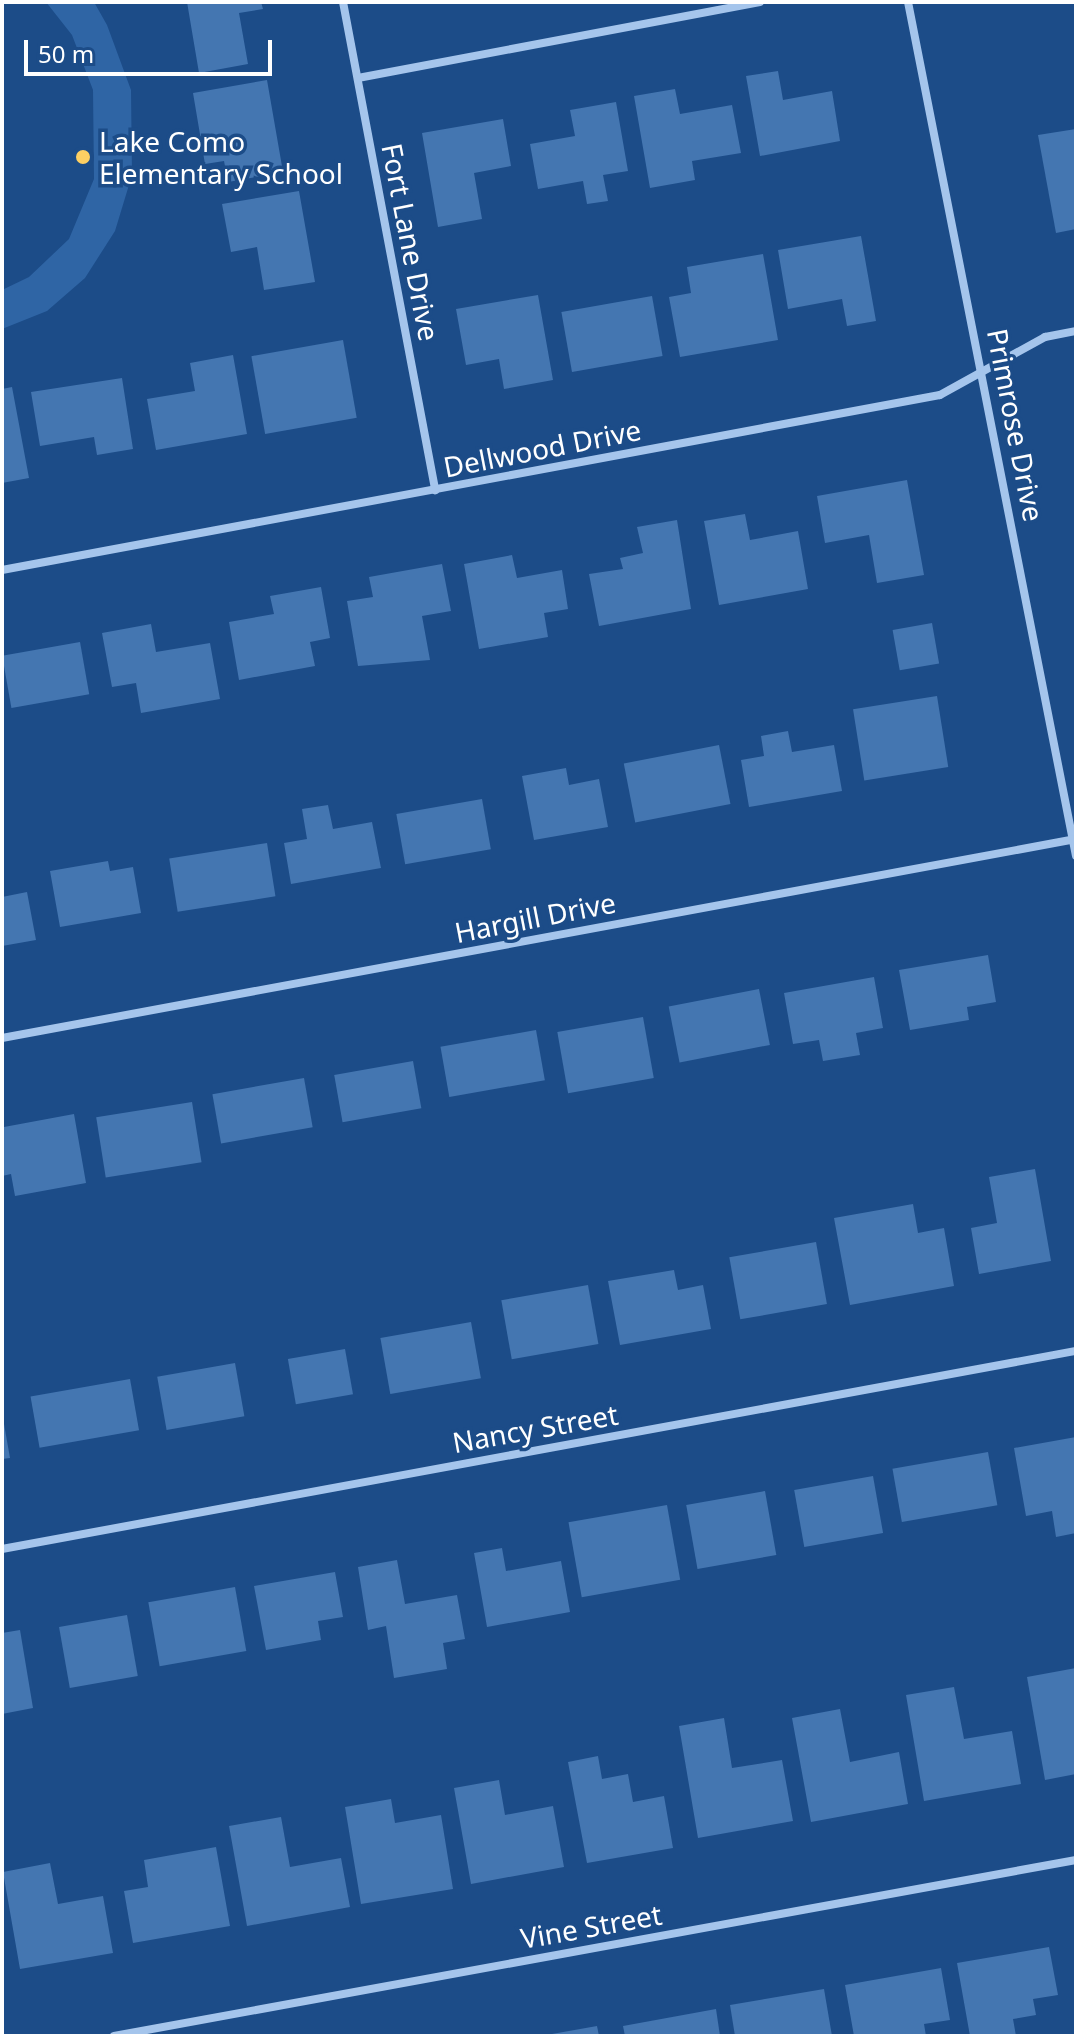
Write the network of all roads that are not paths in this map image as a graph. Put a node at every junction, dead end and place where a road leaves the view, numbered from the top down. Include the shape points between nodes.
1 (343, 2) edge
2 (760, 2) edge
3 (908, 2) edge
4 (358, 78) junction
5 (1076, 331) edge
6 (983, 370) junction
7 (435, 490) junction
8 (2, 570) edge
9 (1074, 839) edge
10 (1076, 856) edge
11 (2, 1038) edge
12 (1076, 1351) edge
13 (2, 1549) edge
14 (1076, 1860) edge
15 (114, 2036) edge

1 - 4 street, Fort Lane Drive
2 - 4 street
3 - 6 street, Primrose Drive
4 - 7 street, Fort Lane Drive
5 - 6 street, Dellwood Drive via 1045,337
6 - 7 street, Dellwood Drive via 940,395
6 - 9 street, Primrose Drive
7 - 8 street, Dellwood Drive
9 - 10 street, Primrose Drive
9 - 11 street, Hargill Drive
12 - 13 street, Nancy Street
14 - 15 street, Vine Street

